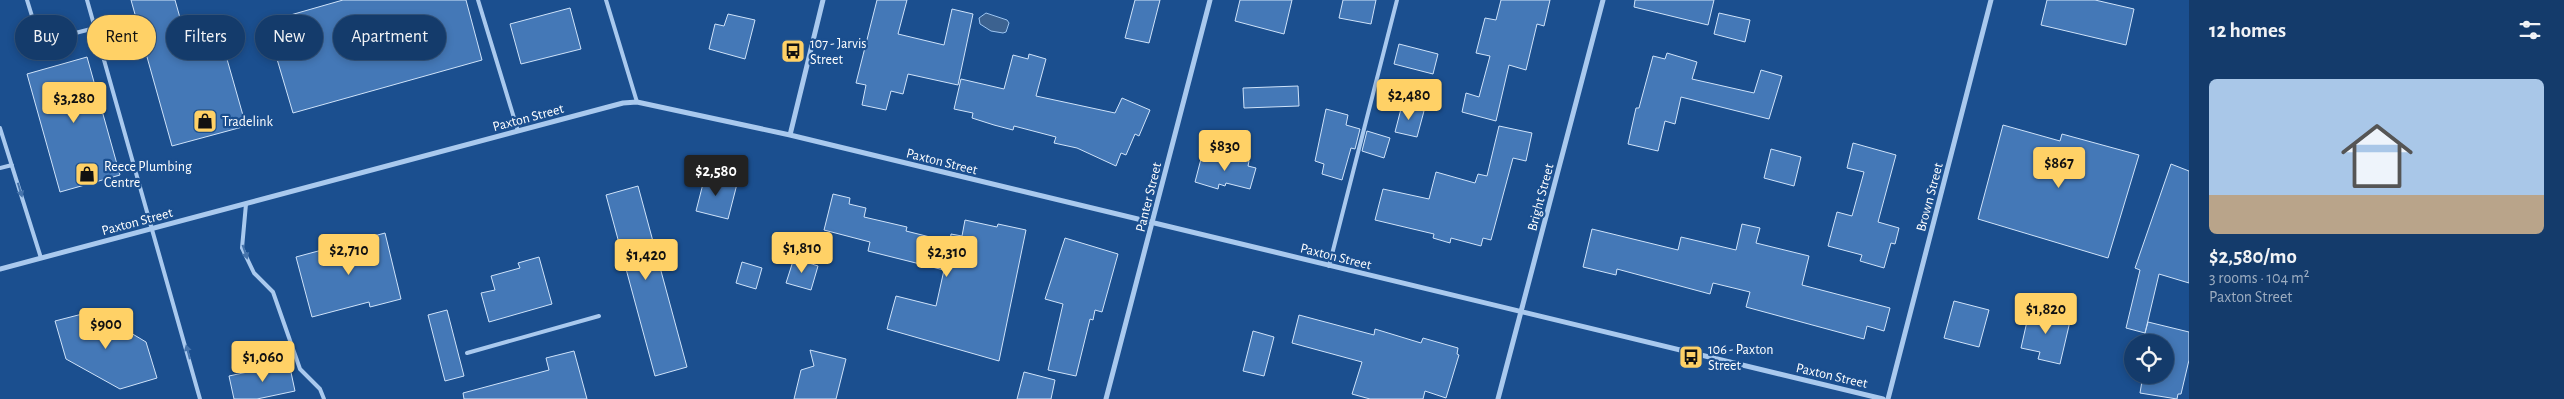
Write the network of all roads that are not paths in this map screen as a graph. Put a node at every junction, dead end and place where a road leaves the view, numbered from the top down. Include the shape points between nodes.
1 (27, 0) edge
2 (87, 0) edge
3 (478, 0) edge
4 (606, 0) edge
5 (824, 0) edge
6 (1210, 0) edge
7 (1397, 0) edge
8 (1603, 0) edge
9 (1991, 0) edge
10 (91, 15) edge
11 (87, 30) edge
12 (104, 60) edge
13 (637, 102) junction
14 (0, 128) edge
15 (518, 131) junction
16 (790, 135) junction
17 (12, 165) junction
18 (0, 168) edge
19 (246, 204) junction
20 (1153, 224) junction
21 (154, 228) junction
22 (41, 258) junction
23 (1330, 266) junction
24 (0, 269) edge
25 (1521, 313) junction
26 (599, 316) dead end
27 (466, 353) dead end
28 (200, 399) edge
29 (324, 399) edge
30 (1106, 399) edge
31 (1498, 399) edge
32 (1882, 399) edge
33 (1888, 399) edge

1 - 11 lane via 40,42
2 - 10 lane
3 - 15 lane
4 - 13 lane
5 - 16 street
6 - 20 street, Panter Street
7 - 23 lane
8 - 25 street, Bright Street
9 - 33 street, Brown Street
12 - 21 lane
13 - 15 street, Paxton Street
13 - 16 street, Paxton Street
14 - 17 lane
15 - 19 street, Paxton Street
16 - 20 street, Paxton Street
17 - 18 lane
17 -> 22 lane
19 - 21 street, Paxton Street
19 -> 29 lane via 242,248 254,273 273,292 300,369 320,388
20 - 23 street, Paxton Street
20 - 30 street, Panter Street
21 - 22 street, Paxton Street
28 -> 21 lane
22 - 24 street, Paxton Street
23 - 25 street, Paxton Street
25 - 31 street, Bright Street
25 - 32 street, Paxton Street
26 - 27 lane

